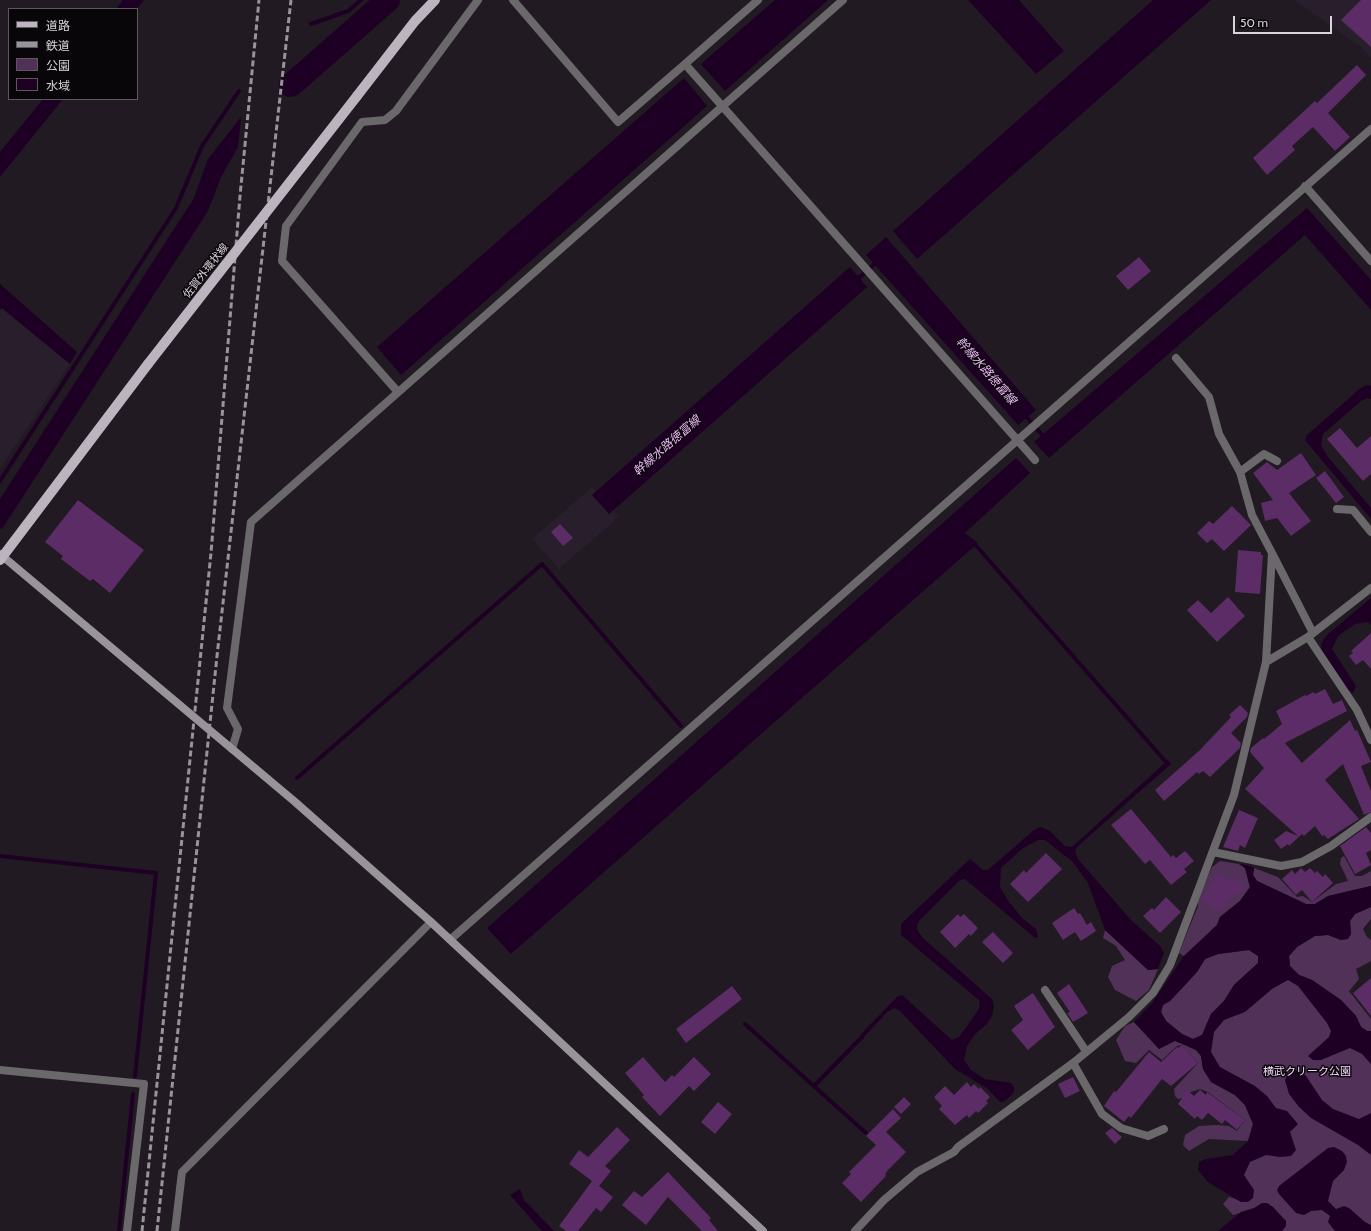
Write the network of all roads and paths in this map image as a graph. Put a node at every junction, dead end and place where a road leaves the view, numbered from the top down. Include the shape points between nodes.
1 (435, 0) edge
2 (478, 0) edge
3 (513, 0) edge
4 (758, 0) edge
5 (843, 0) edge
6 (685, 64) junction
7 (723, 107) junction
8 (1371, 129) edge
9 (1305, 186) junction
10 (1371, 261) edge
11 (1176, 358) dead end
12 (398, 392) junction
13 (1017, 439) junction
14 (1035, 460) dead end
15 (1277, 462) dead end
16 (1240, 472) junction
17 (1337, 509) dead end
18 (1371, 532) edge
19 (1272, 553) junction
20 (1, 557) edge
21 (1371, 588) edge
22 (1310, 635) junction
23 (1266, 662) junction
24 (1371, 740) edge
25 (232, 749) junction
26 (1371, 817) edge
27 (1213, 852) junction
28 (431, 922) junction
29 (451, 939) junction
30 (1045, 990) dead end
31 (1086, 1051) junction
32 (1073, 1062) junction
33 (0, 1070) edge
34 (1164, 1129) dead end
35 (127, 1231) edge
36 (175, 1231) edge
37 (762, 1231) edge
38 (855, 1231) edge

1 - 20 main road, 佐賀外環状線, bridge via 415,21
2 - 12 street via 396,111 385,120 362,122 286,226 282,261
3 - 6 street via 618,122
4 - 6 street
5 - 7 street
6 - 7 street
7 - 12 street
7 - 13 street
8 - 9 street
9 - 10 street
9 - 13 street
11 - 16 street via 1209,397 1220,434
12 - 25 street via 251,522 227,708 238,729
13 - 14 street
13 - 29 street
15 - 16 street via 1264,454
16 - 19 street via 1252,515
17 - 18 street via 1353,510
19 - 22 street
19 - 23 street
20 - 25 street
21 - 22 street
22 - 23 street
22 - 24 street via 1357,710
23 - 27 street via 1234,795
25 - 28 street
26 - 27 street via 1302,862 1282,866
27 - 31 street via 1170,965 1153,993 1129,1017
28 - 29 street
28 - 36 street via 182,1172
29 - 37 street
30 - 31 street
31 - 32 street
32 - 34 street via 1102,1114 1121,1128 1148,1136
32 - 38 street via 954,1152 917,1172 884,1200
33 - 35 street via 144,1084

